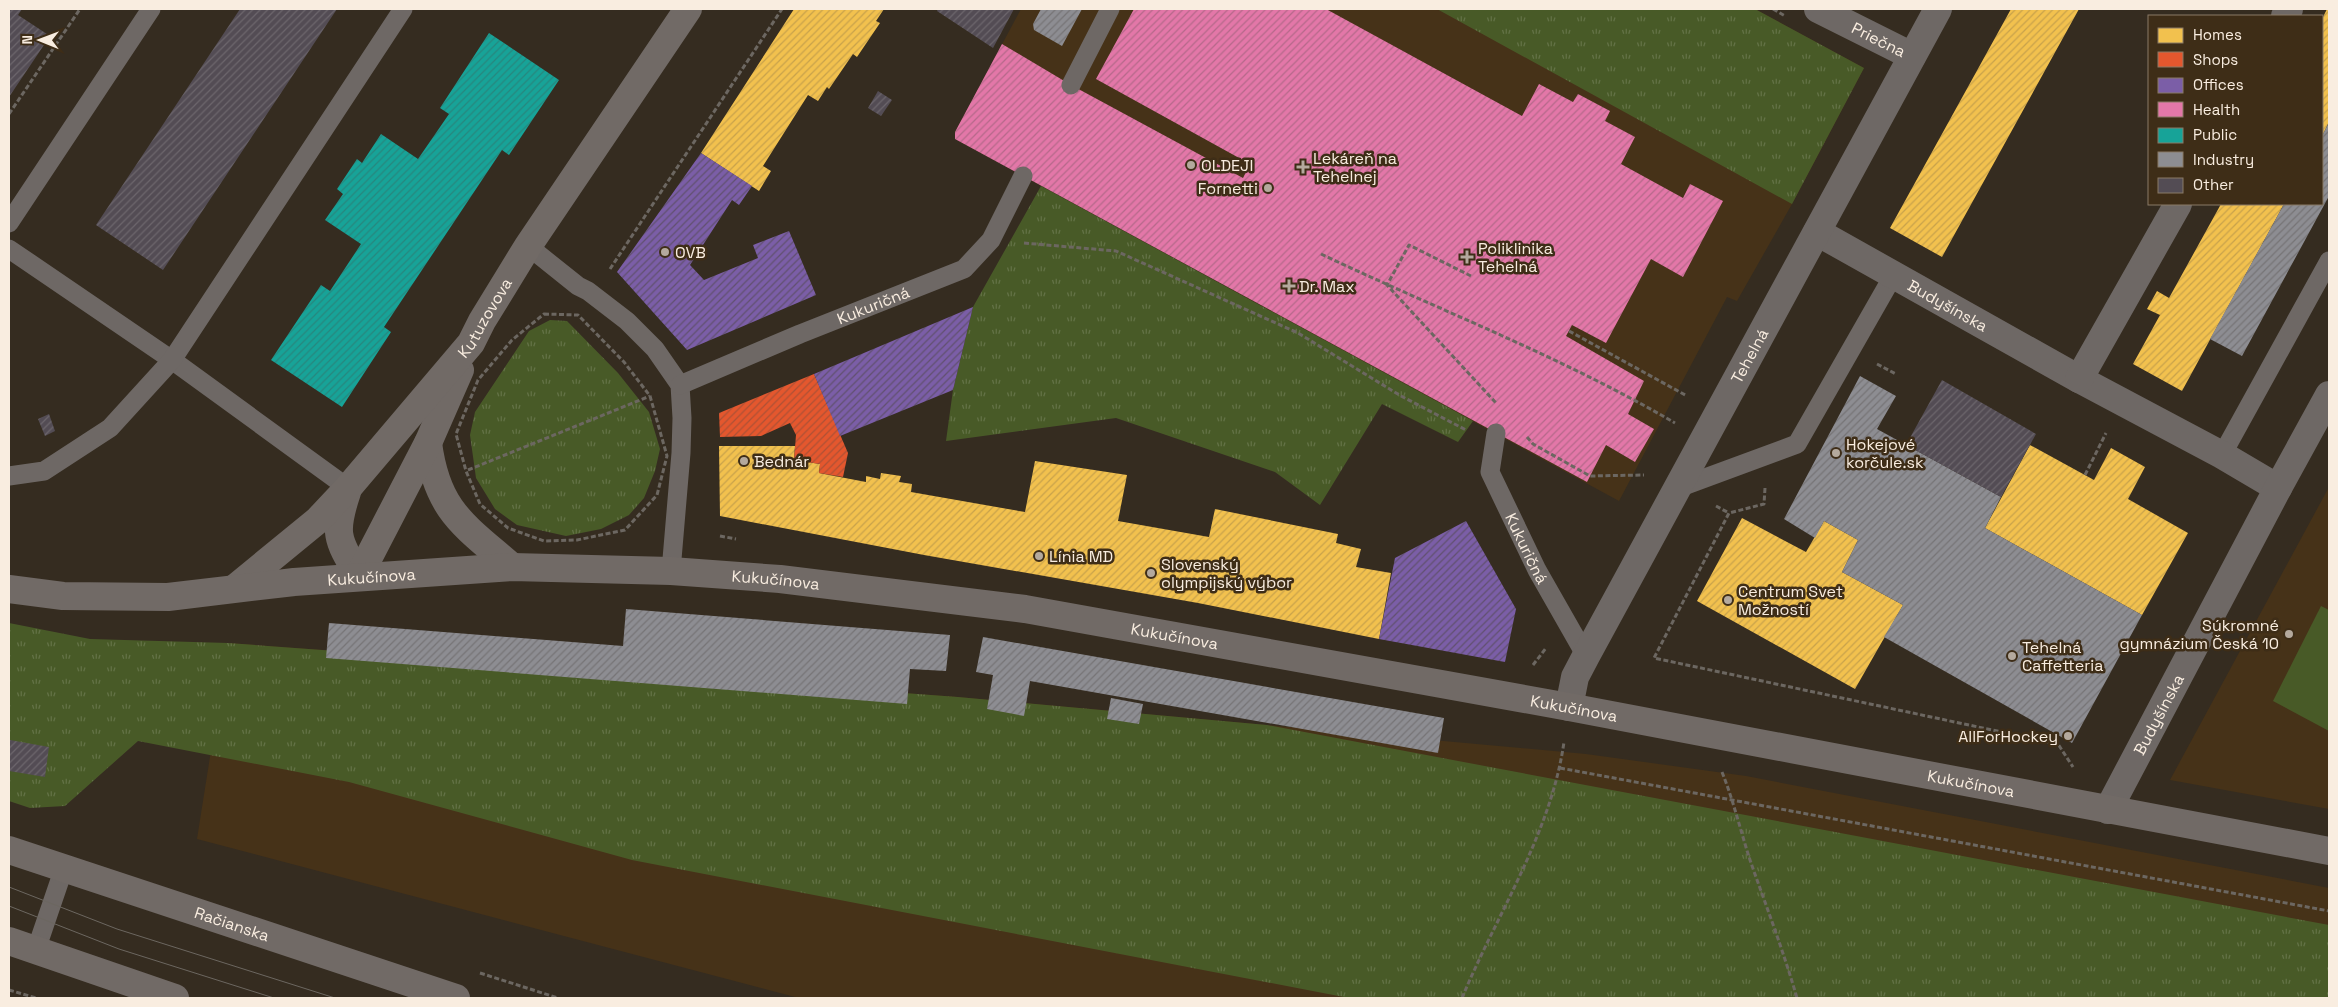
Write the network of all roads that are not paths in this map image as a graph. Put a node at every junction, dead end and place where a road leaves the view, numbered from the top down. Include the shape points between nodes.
1 (151, 9) edge
2 (403, 9) edge
3 (688, 9) edge
4 (1110, 9) edge
5 (1818, 9) edge
6 (1938, 9) edge
7 (1912, 56) junction
8 (1071, 85) dead end
9 (1023, 176) dead end
10 (2177, 205) edge
11 (9, 223) edge
12 (1817, 232) junction
13 (528, 246) junction
14 (9, 249) edge
15 (2329, 261) edge
16 (1893, 276) junction
17 (471, 343) junction
18 (172, 360) junction
19 (2079, 379) junction
20 (680, 385) junction
21 (2329, 395) edge
22 (1496, 433) dead end
23 (428, 443) junction
24 (2222, 455) junction
25 (9, 476) edge
26 (348, 488) junction
27 (1678, 488) junction
28 (2278, 488) junction
29 (512, 567) junction
30 (671, 571) junction
31 (359, 576) junction
32 (235, 588) junction
33 (9, 589) edge
34 (1586, 656) junction
35 (1570, 707) junction
36 (2108, 810) junction
37 (9, 850) edge
38 (2329, 851) edge
39 (64, 868) junction
40 (9, 941) edge
41 (36, 950) junction
42 (175, 998) edge
43 (456, 998) edge

1 - 11 lane
2 - 18 lane
3 - 13 street, Kutuzovova
4 - 8 lane
5 - 7 street, Priečna
6 - 7 street, Tehelná
7 - 12 street, Tehelná
9 - 20 lane, Kukuričná via 991,240 964,269
10 - 19 street
12 - 16 street, Budyšínska
12 - 27 street, Tehelná
13 - 17 street, Kutuzovova
13 - 20 lane via 627,321 655,349
14 - 18 lane
15 - 24 lane
16 - 19 street, Budyšínska
16 - 27 lane via 1797,444
17 - 23 street
17 - 26 street, Kutuzovova
18 - 25 lane via 110,428 44,471
18 - 26 lane
19 - 24 street, Budyšínska
20 - 30 lane via 681,453
21 - 28 street, Budyšínska
22 - 34 lane, Kukuričná via 1490,472 1538,570
23 - 29 street via 431,469 450,510
23 - 31 street
24 - 28 street, Budyšínska
26 - 31 street via 338,517 338,532
26 - 32 street, Kutuzovova via 318,520
27 - 34 street, Tehelná
28 - 36 street, Budyšínska
29 - 30 street, Kukučínova
29 - 31 street, Kukučínova
30 - 35 street, Kukučínova via 780,579 1026,609
31 - 32 street, Kukučínova
32 - 33 street, Kukučínova via 168,597 108,598
34 - 35 street, Tehelná via 1575,677
35 - 36 street, Kukučínova
36 - 38 street, Kukučínova
37 - 39 street, Račianska
39 - 41 lane
39 - 43 street, Račianska
40 - 41 street
41 - 42 street

